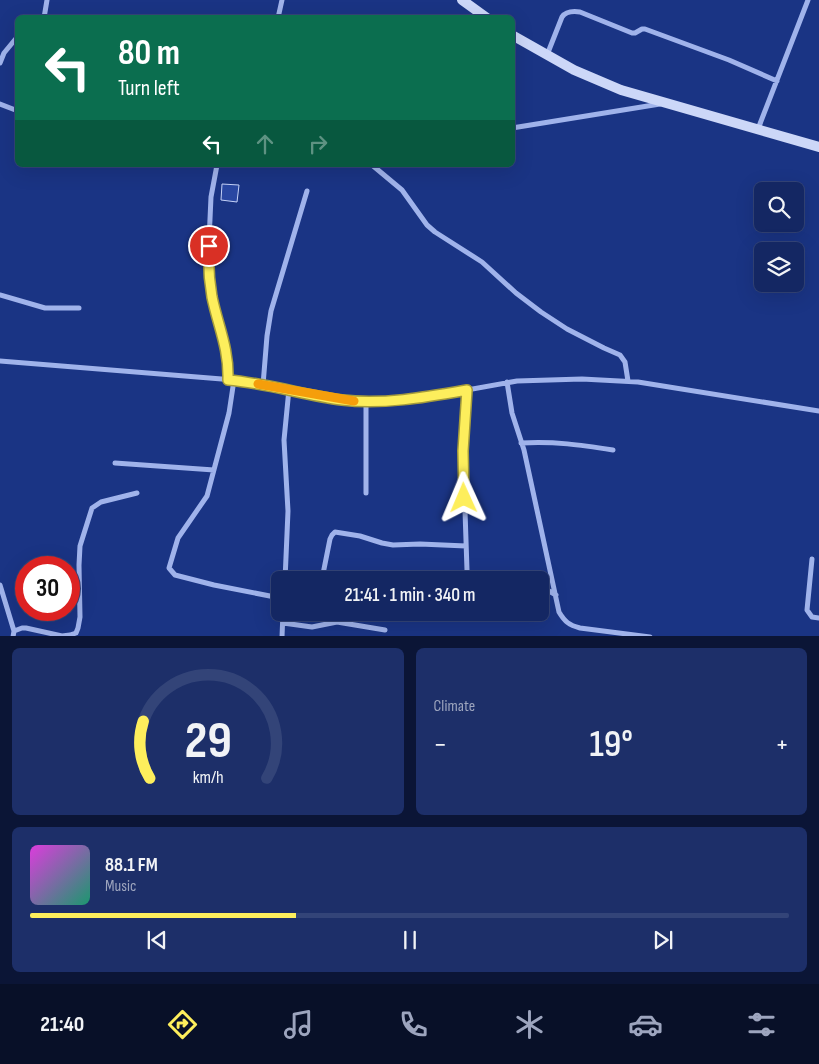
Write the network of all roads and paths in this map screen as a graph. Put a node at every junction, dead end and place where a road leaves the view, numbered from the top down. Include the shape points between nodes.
1 (47, 0) edge
2 (282, 0) edge
3 (462, 0) edge
4 (808, 0) edge
5 (44, 15) edge
6 (279, 15) edge
7 (483, 15) edge
8 (515, 37) edge
9 (15, 40) edge
10 (547, 55) junction
11 (0, 63) edge
12 (777, 80) junction
13 (666, 103) junction
14 (0, 104) edge
15 (15, 110) edge
16 (515, 128) edge
17 (758, 129) junction
18 (819, 147) edge
19 (217, 167) edge
20 (374, 167) edge
21 (307, 191) dead end
22 (0, 295) edge
23 (78, 308) dead end
24 (0, 361) edge
25 (231, 380) junction
26 (628, 381) junction
27 (507, 382) junction
28 (263, 385) junction
29 (289, 389) junction
30 (467, 390) junction
31 (366, 402) junction
32 (819, 411) edge
33 (522, 443) junction
34 (613, 450) dead end
35 (115, 463) dead end
36 (214, 470) junction
37 (137, 493) dead end
38 (366, 493) dead end
39 (466, 546) junction
40 (812, 559) dead end
41 (285, 571) edge
42 (324, 571) edge
43 (468, 571) edge
44 (0, 585) edge
45 (549, 591) edge
46 (556, 595) junction
47 (271, 596) edge
48 (819, 618) edge
49 (283, 623) joint
50 (385, 630) dead end
51 (13, 634) edge
52 (76, 635) edge
53 (624, 635) edge
54 (282, 636) edge
55 (650, 636) edge

1 - 5 street
2 - 6 street
3 - 7 main road
4 - 12 street
8 - 10 main road
9 - 11 street
10 - 12 street via 562,17 572,11 632,34 646,29
10 - 13 main road via 621,90
12 - 17 street
13 - 16 street
13 - 17 main road
14 - 15 street
17 - 18 main road
19 - 25 street via 211,196 208,263
20 - 26 street via 402,190 435,232 482,262 541,312 567,329 620,355 625,362
21 - 28 street via 276,292 267,336
22 - 23 street via 45,308
24 - 25 street
25 - 28 street
25 - 36 street via 229,413
26 - 27 street
26 - 32 street
27 - 30 street
27 - 33 street via 512,413
28 - 29 street
29 - 31 street
29 - 41 street via 284,440 288,511
30 - 31 street
30 - 39 street via 463,451
31 - 38 street
33 - 34 street via 573,443
33 - 46 street
35 - 36 street
36 - 47 street via 206,500 174,545 170,571 214,585
37 - 52 street via 101,502 92,508 80,546 80,617
39 - 42 street via 393,545 335,532 330,539
39 - 43 street
40 - 48 street via 807,610 812,617
44 - 51 street
45 - 46 street
46 - 53 street via 564,620 572,625
49 - 50 street via 312,626 337,622
49 - 54 street
51 - 52 street via 22,628 62,636
53 - 55 street

